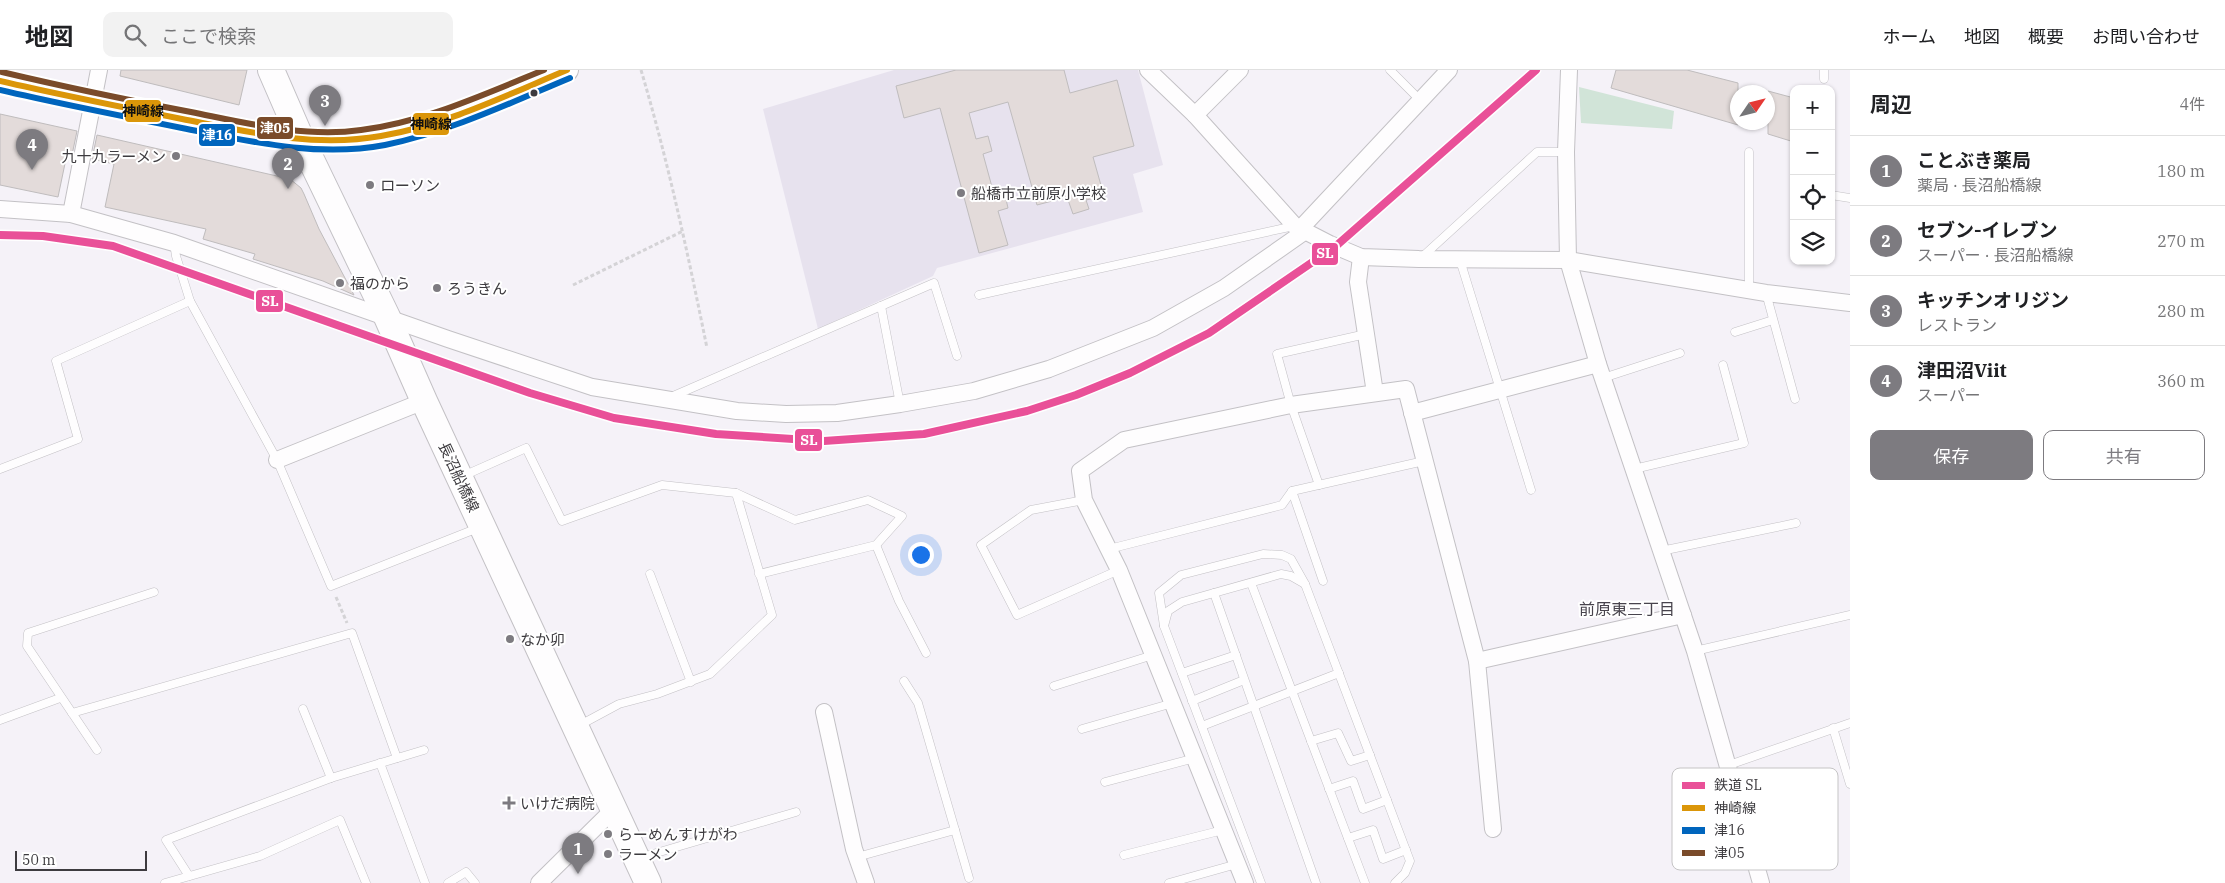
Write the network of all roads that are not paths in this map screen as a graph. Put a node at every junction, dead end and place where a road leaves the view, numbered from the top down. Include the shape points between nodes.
1 (99, 70) edge
2 (271, 70) edge
3 (567, 70) edge
4 (1148, 70) edge
5 (1240, 70) edge
6 (1390, 70) edge
7 (1449, 70) edge
8 (1824, 70) edge
9 (1573, 72) edge
10 (1824, 79) dead end
11 (0, 81) edge
12 (1420, 100) junction
13 (92, 102) junction
14 (1195, 115) junction
15 (301, 139) junction
16 (1566, 152) junction
17 (1749, 152) dead end
18 (1835, 196) edge
19 (1850, 198) edge
20 (0, 209) edge
21 (71, 214) junction
22 (1300, 229) junction
23 (174, 243) junction
24 (1361, 256) junction
25 (1420, 259) junction
26 (1460, 260) junction
27 (1568, 260) junction
28 (1749, 288) junction
29 (1766, 293) junction
30 (979, 295) dead end
31 (190, 301) junction
32 (1850, 302) edge
33 (881, 306) junction
34 (387, 317) junction
35 (1773, 320) junction
36 (1735, 332) dead end
37 (1366, 334) junction
38 (1680, 353) dead end
39 (957, 356) dead end
40 (1723, 365) dead end
41 (1600, 371) junction
42 (1500, 390) junction
43 (1375, 393) junction
44 (664, 399) junction
45 (1795, 399) dead end
46 (424, 401) junction
47 (900, 404) junction
48 (1291, 406) junction
49 (1412, 413) junction
50 (277, 460) junction
51 (1424, 461) junction
52 (0, 469) edge
53 (1634, 469) junction
54 (460, 477) junction
55 (1319, 485) junction
56 (1531, 490) dead end
57 (1292, 491) junction
58 (736, 493) junction
59 (1084, 500) junction
60 (1796, 523) dead end
61 (482, 527) junction
62 (876, 545) junction
63 (1109, 549) junction
64 (1661, 551) junction
65 (1120, 570) junction
66 (650, 574) dead end
67 (760, 574) junction
68 (1323, 581) dead end
69 (1251, 583) junction
70 (1305, 584) junction
71 (154, 592) dead end
72 (1214, 593) junction
73 (1683, 615) junction
74 (1850, 615) edge
75 (1164, 626) junction
76 (1695, 651) junction
77 (926, 653) dead end
78 (1153, 655) junction
79 (1236, 655) junction
80 (1477, 661) junction
81 (1339, 672) junction
82 (1182, 673) junction
83 (1244, 680) junction
84 (904, 681) dead end
85 (691, 682) junction
86 (1054, 686) dead end
87 (1292, 691) junction
88 (60, 698) junction
89 (1192, 701) junction
90 (1173, 703) junction
91 (1253, 705) junction
92 (303, 709) dead end
93 (824, 712) dead end
94 (72, 713) junction
95 (0, 720) edge
96 (1850, 723) edge
97 (1202, 726) junction
98 (577, 727) junction
99 (1834, 728) junction
100 (1082, 730) dead end
101 (1311, 741) junction
102 (97, 750) dead end
103 (424, 750) dead end
104 (1370, 755) junction
105 (397, 758) junction
106 (1195, 758) junction
107 (380, 763) junction
108 (1729, 764) junction
109 (1730, 768) edge
110 (330, 778) junction
111 (1105, 782) dead end
112 (1850, 784) edge
113 (1329, 789) junction
114 (1387, 800) junction
115 (613, 810) junction
116 (796, 812) dead end
117 (1493, 829) dead end
118 (955, 830) junction
119 (1224, 830) junction
120 (1348, 838) junction
121 (1406, 850) junction
122 (1124, 855) dead end
123 (857, 857) junction
124 (637, 858) junction
125 (1237, 864) junction
126 (1758, 870) edge
127 (189, 876) junction
128 (969, 878) dead end
129 (165, 883) edge
130 (366, 883) edge
131 (425, 883) edge
132 (448, 883) edge
133 (475, 883) edge
134 (539, 883) edge
135 (648, 883) edge
136 (866, 883) edge
137 (1169, 883) edge
138 (1245, 883) edge
139 (1261, 883) edge
140 (1316, 883) edge
141 (1365, 883) edge
142 (1395, 883) edge
143 (1761, 883) edge

1 - 13 street
2 - 15 main road, 長沼船橋線
3 - 15 main road via 475,107 382,137
4 - 14 street
5 - 14 street
6 - 12 lane
7 - 12 street
8 - 10 lane
9 - 16 street
11 - 13 main road
12 - 22 street
13 - 15 main road via 243,132
13 - 21 street
14 - 22 street
15 - 34 main road, 長沼船橋線
16 - 25 lane via 1537,152
16 - 27 street
17 - 28 lane
18 - 19 lane
20 - 21 street
21 - 23 street
22 - 24 street
22 - 30 lane
22 - 47 street via 1224,288 1153,328 1049,369 974,391
23 - 31 lane
23 - 34 street
24 - 25 street
24 - 37 street via 1358,282
25 - 26 street
26 - 27 street
26 - 42 lane
27 - 28 street
27 - 41 street
28 - 29 street
29 - 32 street
29 - 35 lane
31 - 50 lane
31 - 52 lane via 56,361 78,439
33 - 39 lane via 934,283
33 - 44 lane
33 - 47 lane
34 - 44 street via 592,387
34 - 46 main road, 長沼船橋線
35 - 36 lane
35 - 45 lane
37 - 43 street
37 - 48 lane via 1277,354
38 - 41 lane
40 - 53 lane via 1744,442
41 - 42 street
41 - 53 street
42 - 49 street
42 - 56 lane
43 - 48 street
43 - 49 street via 1406,390
44 - 47 street via 737,411 786,414 837,413
46 - 50 street
46 - 54 main road, 長沼船橋線
48 - 55 lane
48 - 59 street via 1124,440 1080,471
49 - 51 street
50 - 61 lane via 331,586
51 - 55 lane
51 - 80 street
53 - 64 street
54 - 58 lane via 526,448 562,521 662,485
54 - 61 main road, 長沼船橋線
55 - 57 lane
57 - 63 lane via 1282,504
57 - 68 lane
58 - 62 lane via 795,520 868,500 902,516
58 - 67 lane
59 - 63 street
59 - 65 lane via 1031,510 981,545 1017,614
60 - 64 lane
61 - 98 main road, 長沼船橋線
62 - 67 lane
62 - 77 lane via 899,601
63 - 65 street
64 - 73 street
65 - 78 street
66 - 85 lane
67 - 85 lane via 772,615 710,674
69 - 70 lane via 1281,574
69 - 72 lane
69 - 87 lane
70 - 75 lane via 1291,559 1282,555 1263,554 1181,575 1159,593
70 - 81 lane
71 - 88 lane via 28,633 27,646
72 - 75 lane via 1182,602 1168,611
72 - 79 lane
73 - 76 street
73 - 80 street
74 - 76 lane
75 - 82 lane
76 - 108 street
78 - 86 lane
78 - 90 street
79 - 82 lane
79 - 83 lane
80 - 117 street
81 - 87 lane
81 - 104 lane
82 - 89 lane
83 - 89 lane
83 - 91 lane
84 - 118 lane via 918,703
85 - 98 lane via 619,704
87 - 91 lane
87 - 101 lane
88 - 94 lane
88 - 95 lane
89 - 97 lane
90 - 100 lane
90 - 106 street
91 - 97 lane
91 - 140 lane
92 - 110 lane
93 - 123 street
94 - 102 lane
94 - 105 lane via 352,633
96 - 99 lane
97 - 139 lane
98 - 115 main road, 長沼船橋線
99 - 108 lane
99 - 112 lane
101 - 104 lane via 1338,733 1351,761
101 - 113 lane
103 - 105 lane
104 - 114 lane
105 - 107 lane
106 - 111 lane
106 - 119 street
107 - 110 lane
107 - 131 lane
108 - 109 street
110 - 127 lane via 166,840
113 - 114 lane via 1353,781 1363,809
113 - 120 lane
114 - 121 lane
115 - 124 main road, 長沼船橋線
115 - 134 street
116 - 124 lane
118 - 123 lane
118 - 128 lane
119 - 122 lane
119 - 125 street
120 - 121 lane via 1374,830 1383,859
120 - 141 lane
121 - 142 lane via 1410,861 1405,873
123 - 136 street
124 - 135 main road, 長沼船橋線
125 - 137 lane
125 - 138 street
126 - 143 street
127 - 129 lane
127 - 130 lane via 260,856 340,820
132 - 133 lane via 466,872

